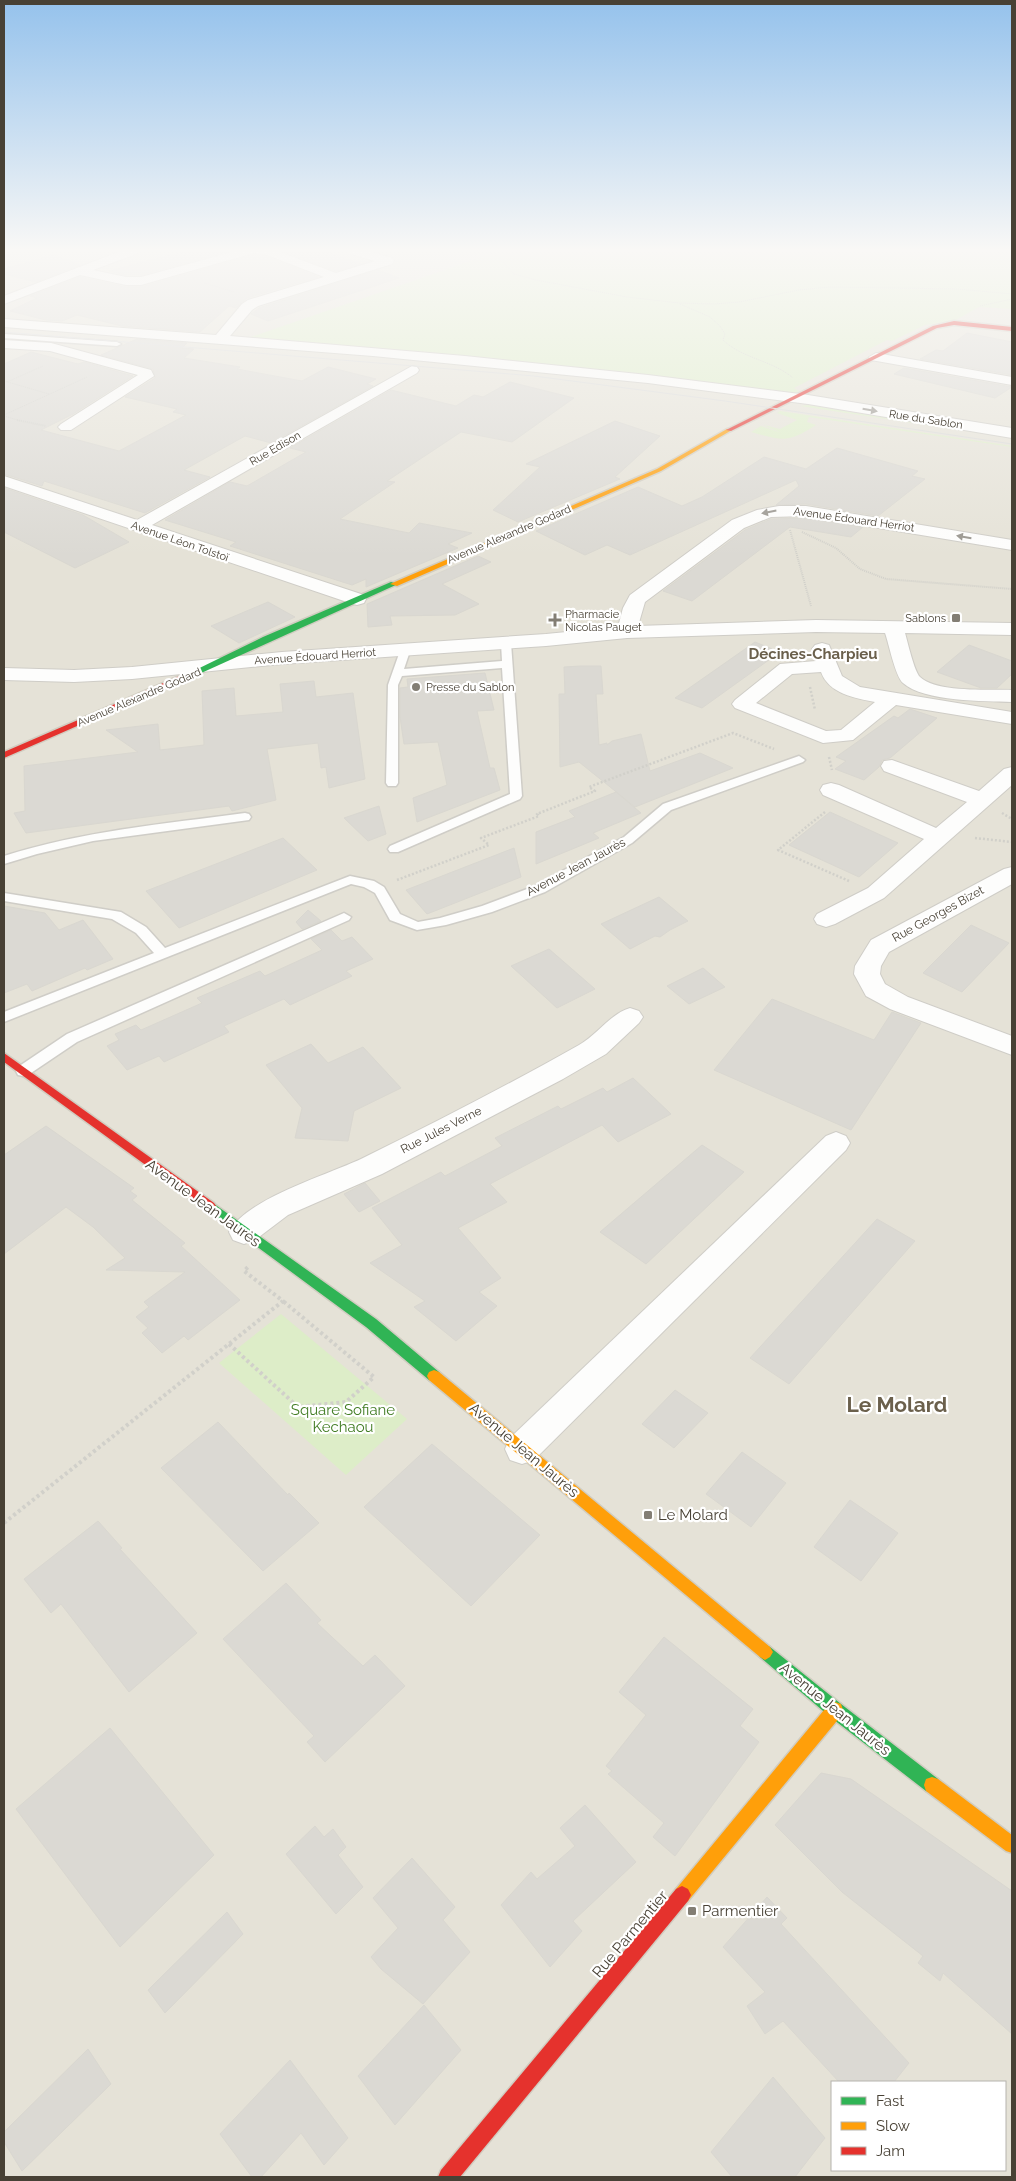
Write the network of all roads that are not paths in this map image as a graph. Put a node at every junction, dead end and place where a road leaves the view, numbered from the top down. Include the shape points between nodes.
1 (71, 353) edge
2 (376, 353) edge
3 (884, 353) edge
4 (876, 357) junction
5 (412, 370) dead end
6 (1012, 381) edge
7 (800, 395) junction
8 (66, 427) road end
9 (1012, 433) edge
10 (4, 481) edge
11 (138, 526) junction
12 (1012, 545) edge
13 (357, 599) junction
14 (814, 617) junction
15 (893, 627) junction
16 (1012, 629) edge
17 (627, 632) junction
18 (506, 643) junction
19 (405, 650) junction
20 (507, 664) junction
21 (213, 665) junction
22 (827, 666) junction
23 (397, 672) junction
24 (4, 674) edge
25 (1012, 696) edge
26 (892, 698) junction
27 (1012, 718) edge
28 (4, 756) edge
29 (798, 760) road end
30 (892, 766) dead end
31 (1012, 774) edge
32 (392, 783) dead end
33 (831, 790) dead end
34 (982, 800) junction
35 (245, 817) dead end
36 (942, 836) junction
37 (394, 849) dead end
38 (4, 860) edge
39 (1012, 874) edge
40 (4, 897) edge
41 (344, 916) dead end
42 (826, 919) dead end
43 (163, 954) junction
44 (4, 1017) edge
45 (630, 1017) dead end
46 (1012, 1046) edge
47 (4, 1057) edge
48 (23, 1071) junction
49 (836, 1143) dead end
50 (244, 1232) junction
51 (522, 1449) junction
52 (834, 1710) junction
53 (1012, 1845) edge
54 (448, 2177) edge

1 - 8 street via 146,373 147,376
2 - 7 street, Rue du Sablon
3 - 4 street, Avenue Alexandre Godard
4 - 6 street
4 - 7 street, Avenue Alexandre Godard
5 - 11 street, Rue Edison
7 -> 9 street, Rue du Sablon
7 - 13 street, Avenue Alexandre Godard via 659,470
10 - 11 street, Avenue Léon Tolstoï
11 - 13 street, Avenue Léon Tolstoï
12 -> 17 street, Avenue Édouard Herriot via 806,511 784,509 757,514 738,524 637,599
13 - 21 street, Avenue Alexandre Godard
14 - 15 street, Avenue Édouard Herriot
14 - 17 street, Avenue Édouard Herriot
14 - 22 street
15 - 16 street, Avenue Édouard Herriot
15 - 25 street via 910,679 916,684 947,692
17 - 18 street, Avenue Édouard Herriot
18 - 19 street, Avenue Édouard Herriot
18 - 20 lane
19 - 21 street, Avenue Édouard Herriot
19 - 23 lane
20 - 23 lane
20 - 37 lane via 516,796
21 - 24 street, Avenue Édouard Herriot via 74,676
21 - 28 street, Avenue Alexandre Godard
22 - 26 street via 833,679 854,692
22 - 26 street via 788,668 742,704 823,737 846,736
23 - 32 lane via 393,685
26 - 27 street
29 - 43 lane, Avenue Jean Jaurès via 667,807 628,840 540,889 487,909 417,926 395,917 374,884 350,880
30 - 34 street
31 - 34 street
33 - 36 street
34 - 36 street
35 - 38 lane via 77,841 36,849
36 - 42 street via 876,893
39 - 46 street, Rue Georges Bizet via 880,946 867,974 875,990 899,1003
40 - 43 lane via 116,915 142,930
41 - 48 lane via 72,1038
43 - 44 lane
45 - 50 street, Rue Jules Verne via 597,1047 553,1072 372,1166 278,1207
47 - 48 street, Avenue Jean Jaurès
48 - 50 street, Avenue Jean Jaurès
49 - 51 street
50 - 51 street, Avenue Jean Jaurès via 371,1323
51 - 52 street, Avenue Jean Jaurès
52 - 53 street, Avenue Jean Jaurès
52 - 54 street, Rue Parmentier

